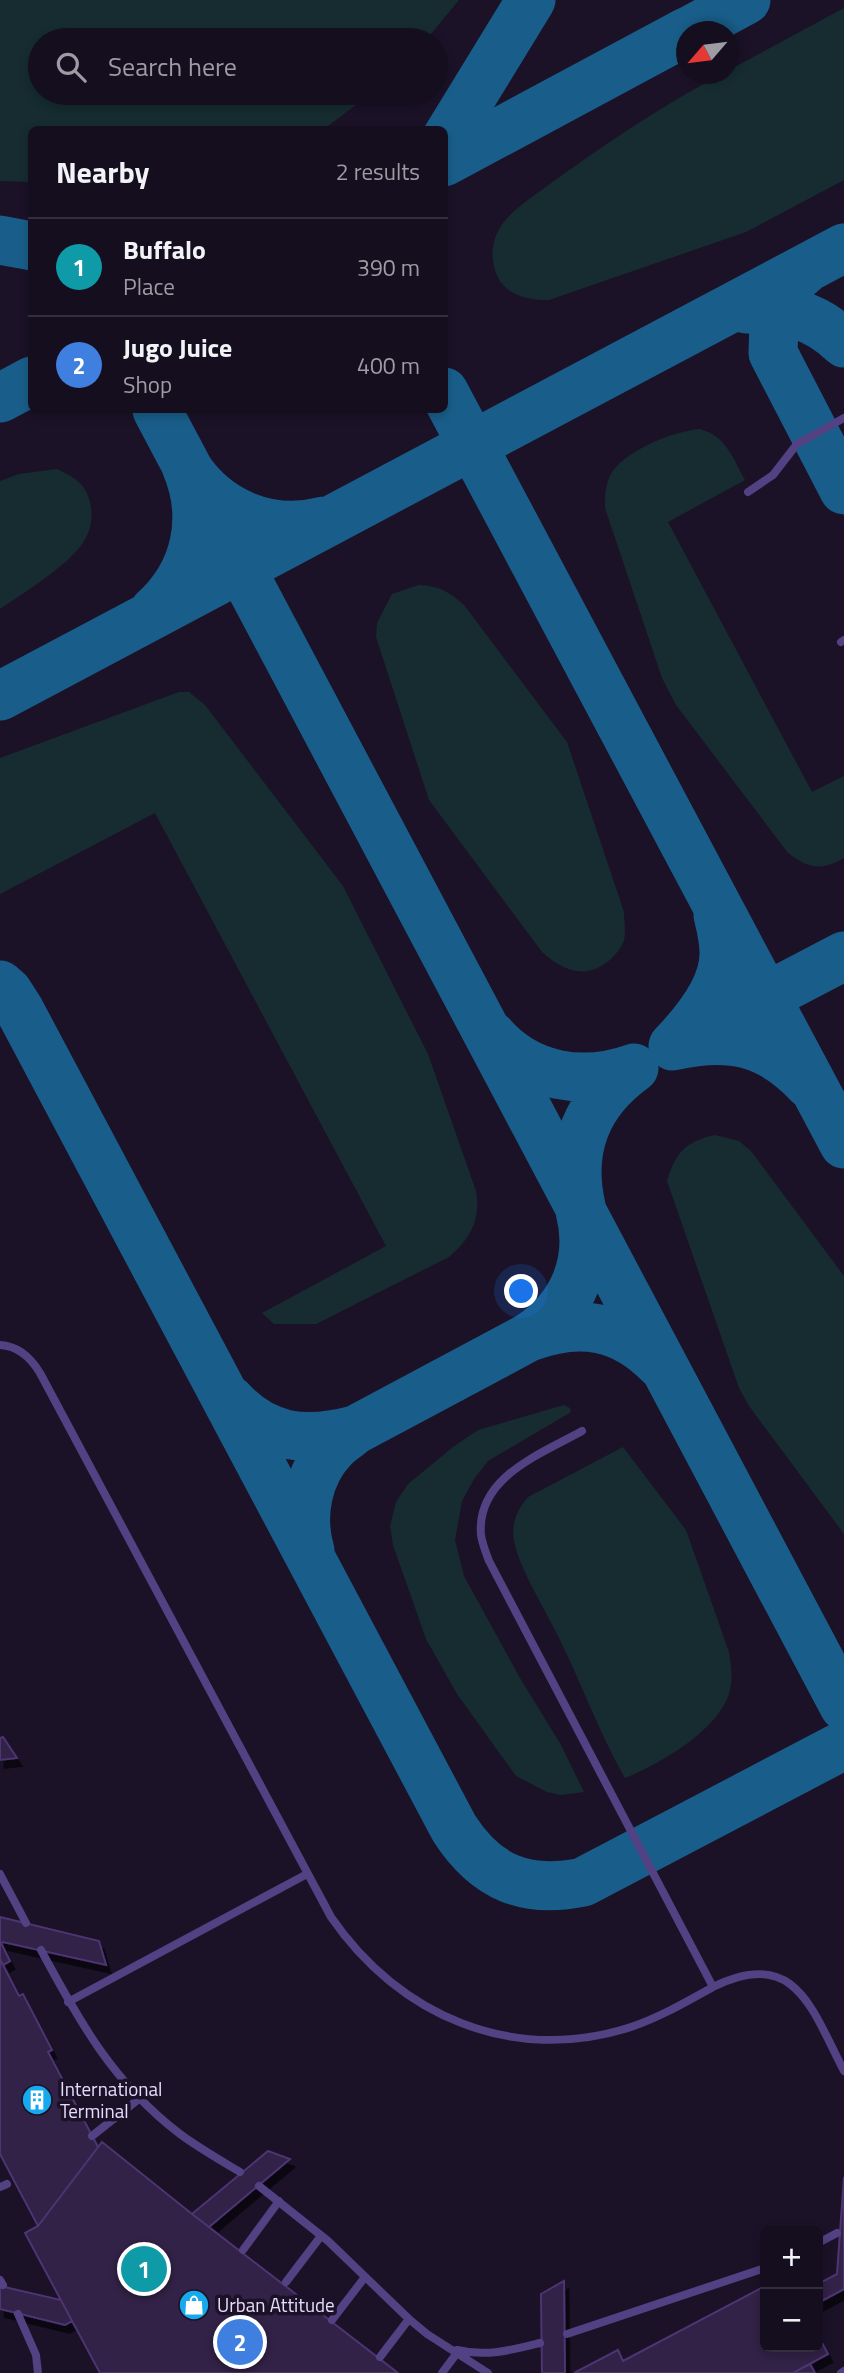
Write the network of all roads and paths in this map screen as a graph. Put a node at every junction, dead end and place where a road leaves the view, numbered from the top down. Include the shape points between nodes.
1 (844, 418) edge
2 (748, 492) dead end
3 (0, 1345) edge
4 (582, 1431) dead end
5 (0, 1874) edge
6 (307, 1874) junction
7 (26, 1923) dead end
8 (41, 1950) dead end
9 (713, 1987) junction
10 (68, 2002) junction
11 (844, 2071) edge
12 (140, 2098) junction
13 (92, 2136) dead end
14 (240, 2172) dead end
15 (260, 2186) dead end
16 (279, 2201) junction
17 (837, 2233) dead end
18 (321, 2236) junction
19 (823, 2240) edge
20 (243, 2250) dead end
21 (760, 2271) edge
22 (365, 2277) junction
23 (286, 2282) dead end
24 (18, 2314) dead end
25 (409, 2319) junction
26 (332, 2320) dead end
27 (567, 2334) dead end
28 (540, 2343) dead end
29 (443, 2344) junction
30 (457, 2353) junction
31 (380, 2357) dead end
32 (38, 2373) edge
33 (442, 2373) edge
34 (488, 2373) edge

1 - 2 lane via 797,444 773,475
3 - 6 lane via 28,1356 40,1373
4 - 9 lane via 517,1467 496,1485 483,1510 481,1535 489,1561
5 - 7 lane
6 - 9 lane via 347,1940 378,1973 434,2012 497,2034 550,2039 617,2031 661,2015
6 - 10 lane
8 - 10 lane
9 - 11 lane via 735,1976 756,1974 795,1986
10 - 12 lane via 104,2058
12 - 13 lane
12 - 14 lane via 181,2135
15 - 16 lane
16 - 18 lane
16 - 20 lane
17 - 19 lane
18 - 22 lane
18 - 23 lane
21 - 27 lane
22 - 25 lane
22 - 26 lane
24 - 32 lane via 36,2356
25 - 29 lane
25 - 31 lane
28 - 29 lane via 488,2354
29 - 30 lane
30 - 33 lane
30 - 34 lane

